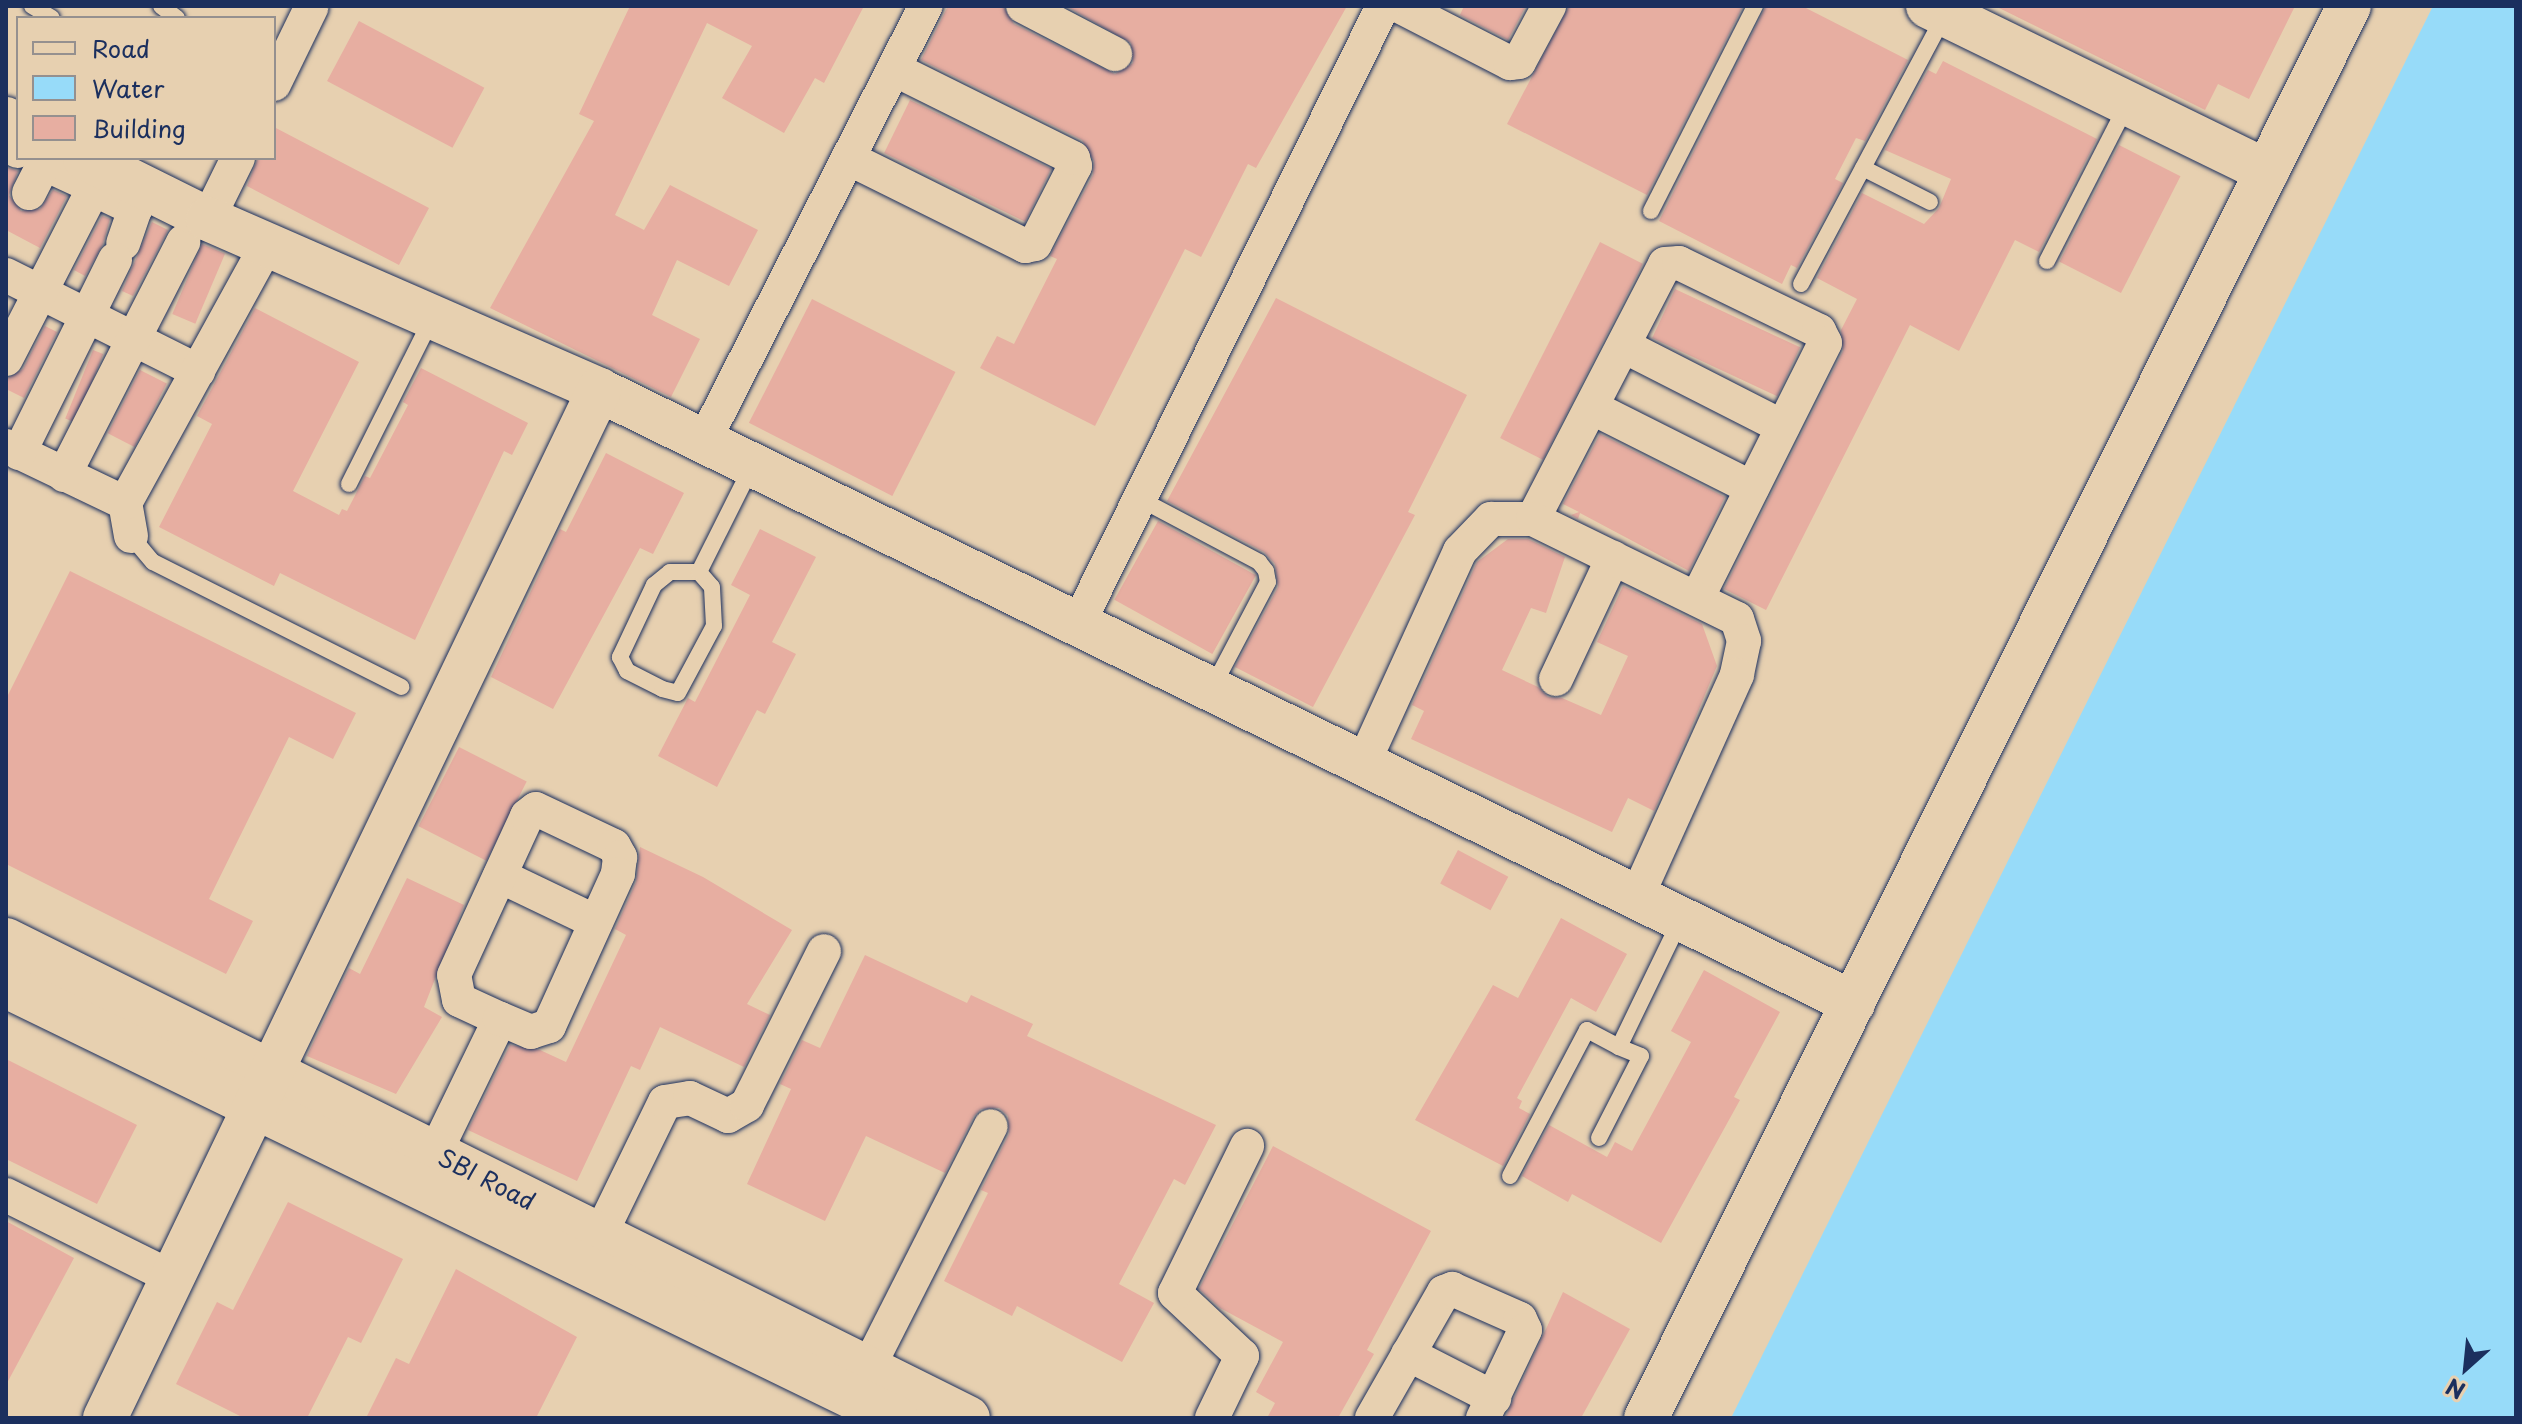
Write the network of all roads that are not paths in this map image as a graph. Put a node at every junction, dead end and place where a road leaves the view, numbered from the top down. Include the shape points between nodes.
1 (926, 6) edge
2 (1023, 6) edge
3 (1383, 6) edge
4 (1399, 6) edge
5 (1549, 6) edge
6 (1755, 6) edge
7 (2349, 6) edge
8 (311, 8) dead end
9 (1954, 13) edge
10 (1443, 16) edge
11 (1115, 54) dead end
12 (894, 69) junction
13 (276, 80) edge
14 (2128, 103) junction
15 (848, 158) junction
16 (42, 160) edge
17 (52, 160) edge
18 (54, 160) edge
19 (237, 160) edge
20 (1863, 168) junction
21 (2267, 171) junction
22 (1930, 202) dead end
23 (1651, 211) dead end
24 (195, 230) junction
25 (267, 245) junction
26 (2047, 261) dead end
27 (6, 275) edge
28 (1801, 284) dead end
29 (39, 292) junction
30 (88, 316) junction
31 (433, 317) junction
32 (133, 338) junction
33 (1624, 346) junction
34 (6, 359) edge
35 (198, 371) junction
36 (599, 390) junction
37 (1593, 408) junction
38 (1783, 427) junction
39 (704, 441) junction
40 (13, 450) edge
41 (753, 465) junction
42 (64, 475) junction
43 (349, 484) dead end
44 (1752, 488) junction
45 (1140, 499) junction
46 (1533, 519) junction
47 (128, 520) junction
48 (1613, 558) junction
49 (699, 572) junction
50 (1697, 599) junction
51 (1078, 624) junction
52 (1556, 679) dead end
53 (401, 687) dead end
54 (1212, 689) junction
55 (1362, 766) junction
56 (500, 876) junction
57 (1636, 899) junction
58 (1681, 919) junction
59 (596, 922) junction
60 (6, 940) edge
61 (824, 951) dead end
62 (6, 986) edge
63 (1853, 1003) junction
64 (500, 1019) junction
65 (1619, 1047) junction
66 (263, 1089) junction
67 (991, 1126) dead end
68 (1599, 1138) dead end
69 (1247, 1146) dead end
70 (435, 1153) junction
71 (1510, 1176) dead end
72 (6, 1195) edge
73 (600, 1235) junction
74 (173, 1278) junction
75 (1408, 1354) junction
76 (856, 1394) edge
77 (1488, 1408) edge
78 (105, 1418) edge
79 (896, 1418) edge
80 (968, 1418) edge
81 (1212, 1418) edge
82 (1372, 1418) edge
83 (1646, 1418) edge

1 - 12 street
2 - 11 street
3 - 45 street
4 - 10 street
5 - 10 street via 1519,62 1510,63
6 - 23 lane
7 - 21 street
8 - 13 street
9 - 14 street
9 - 20 lane
12 - 15 street
12 - 15 street via 1073,158 1075,166 1049,218 1035,244 1025,246
14 - 21 street
14 - 26 lane
15 - 39 street
16 - 29 street
17 - 30 street via 135,209
18 - 24 street
19 - 24 street
20 - 22 lane
20 - 28 lane
21 - 63 street
24 - 25 street
24 - 32 street
25 - 31 street
25 - 35 street
27 - 29 street
29 - 30 street
29 - 34 street
30 - 32 street
30 - 40 street
31 - 36 street
31 - 43 lane
32 - 35 street
32 - 42 street
33 - 37 street
33 - 38 street
33 - 38 street via 1665,264 1679,263 1819,331 1825,343
35 - 47 street
36 - 39 street
36 - 66 street
37 - 44 street
37 - 46 street
38 - 44 street
39 - 41 street
40 - 42 street
41 - 49 lane
41 - 51 street
42 - 47 street
44 - 50 street
45 - 51 street
45 - 54 lane via 1259,562 1266,571 1268,582
46 - 48 street
46 - 55 street via 1491,519 1460,551
47 - 53 lane via 153,562
48 - 50 street
48 - 52 street
49 - 49 lane via 712,587 714,626 678,693 627,671 620,657 654,585 670,572
50 - 57 street via 1737,619 1744,641 1737,675
51 - 54 street
54 - 55 street
55 - 57 street
56 - 59 street
56 - 59 street via 527,816 536,809 548,813 614,846 620,857
56 - 64 street via 453,989 459,1000
57 - 58 street
58 - 63 street
58 - 65 lane
59 - 64 street via 549,1026 531,1032
60 - 66 street, SBI Road
61 - 73 street via 747,1105 728,1116 690,1098 665,1102
62 - 66 street, SBI Road
63 - 83 street
64 - 70 street
65 - 68 lane via 1641,1056
65 - 71 lane via 1587,1030
66 - 70 street, SBI Road
66 - 74 street
66 - 76 street, SBI Road
67 - 76 street
69 - 81 street via 1175,1293 1242,1356
70 - 73 street, SBI Road
72 - 74 street
73 - 76 street, SBI Road
74 - 78 street
75 - 77 street
75 - 77 street via 1444,1292 1452,1289 1520,1319 1525,1330 1522,1345
75 - 82 street
76 - 79 street, SBI Road
76 - 80 street, SBI Road

